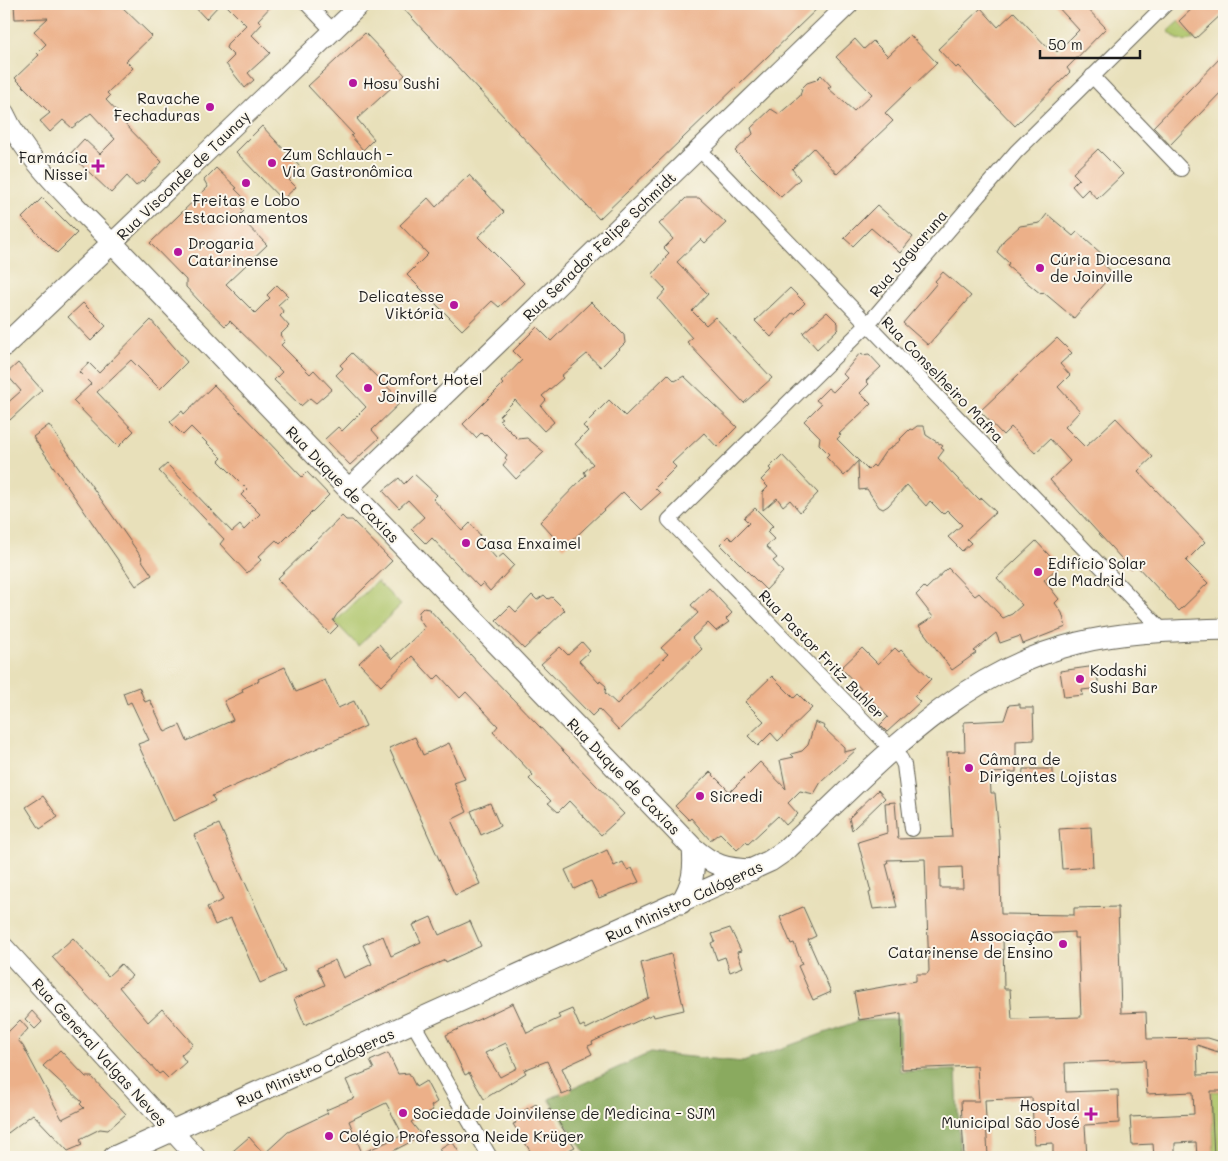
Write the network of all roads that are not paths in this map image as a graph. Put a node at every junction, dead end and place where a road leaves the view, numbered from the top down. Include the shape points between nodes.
1 (307, 4) edge
2 (361, 4) edge
3 (849, 4) edge
4 (1166, 4) edge
5 (333, 31) junction
6 (1092, 76) junction
7 (4, 112) edge
8 (699, 149) junction
9 (1182, 169) dead end
10 (112, 243) junction
11 (868, 324) junction
12 (4, 346) edge
13 (348, 489) junction
14 (669, 520) joint
15 (1224, 629) edge
16 (1164, 632) junction
17 (893, 750) junction
18 (912, 829) dead end
19 (693, 848) junction
20 (752, 870) junction
21 (681, 903) junction
22 (4, 947) edge
23 (413, 1024) junction
24 (172, 1131) junction
25 (114, 1157) edge
26 (196, 1157) edge
27 (490, 1157) edge

1 - 5 street
2 - 5 main road, Rua Visconde de Taunay
3 - 8 main road, Rua Senador Felipe Schmidt
4 - 6 street, Rua Jaguaruna
5 - 10 main road, Rua Visconde de Taunay
6 - 9 street
6 - 11 street, Rua Jaguaruna via 1016,152
7 - 10 main road, Rua Duque de Caxias via 35,161
8 - 11 street, Rua Conselheiro Mafra
8 - 13 main road, Rua Senador Felipe Schmidt
10 - 12 main road, Rua Visconde de Taunay
10 - 13 main road, Rua Duque de Caxias
11 - 14 street, Rua Jaguaruna
11 - 16 street, Rua Conselheiro Mafra
13 - 19 main road, Rua Duque de Caxias
14 - 17 street, Rua Pastor Fritz Buhler
15 - 16 main road, Rua Ministro Calógeras
16 - 17 main road, Rua Ministro Calógeras via 1079,642 1022,660 961,694
17 - 18 street, Rua Pastor Fritz Buhler via 904,765
17 - 20 main road, Rua Ministro Calógeras via 786,850
19 - 20 main road, Rua Duque de Caxias via 719,866
19 - 21 main road, Rua Duque de Caxias via 693,881
20 - 21 main road, Rua Ministro Calógeras
21 - 23 main road, Rua Ministro Calógeras
22 - 24 main road, Rua General Valgas Neves
23 - 24 main road, Rua Ministro Calógeras
23 - 27 street
24 - 25 main road, Rua Ministro Calógeras
24 - 26 main road, Rua General Valgas Neves

